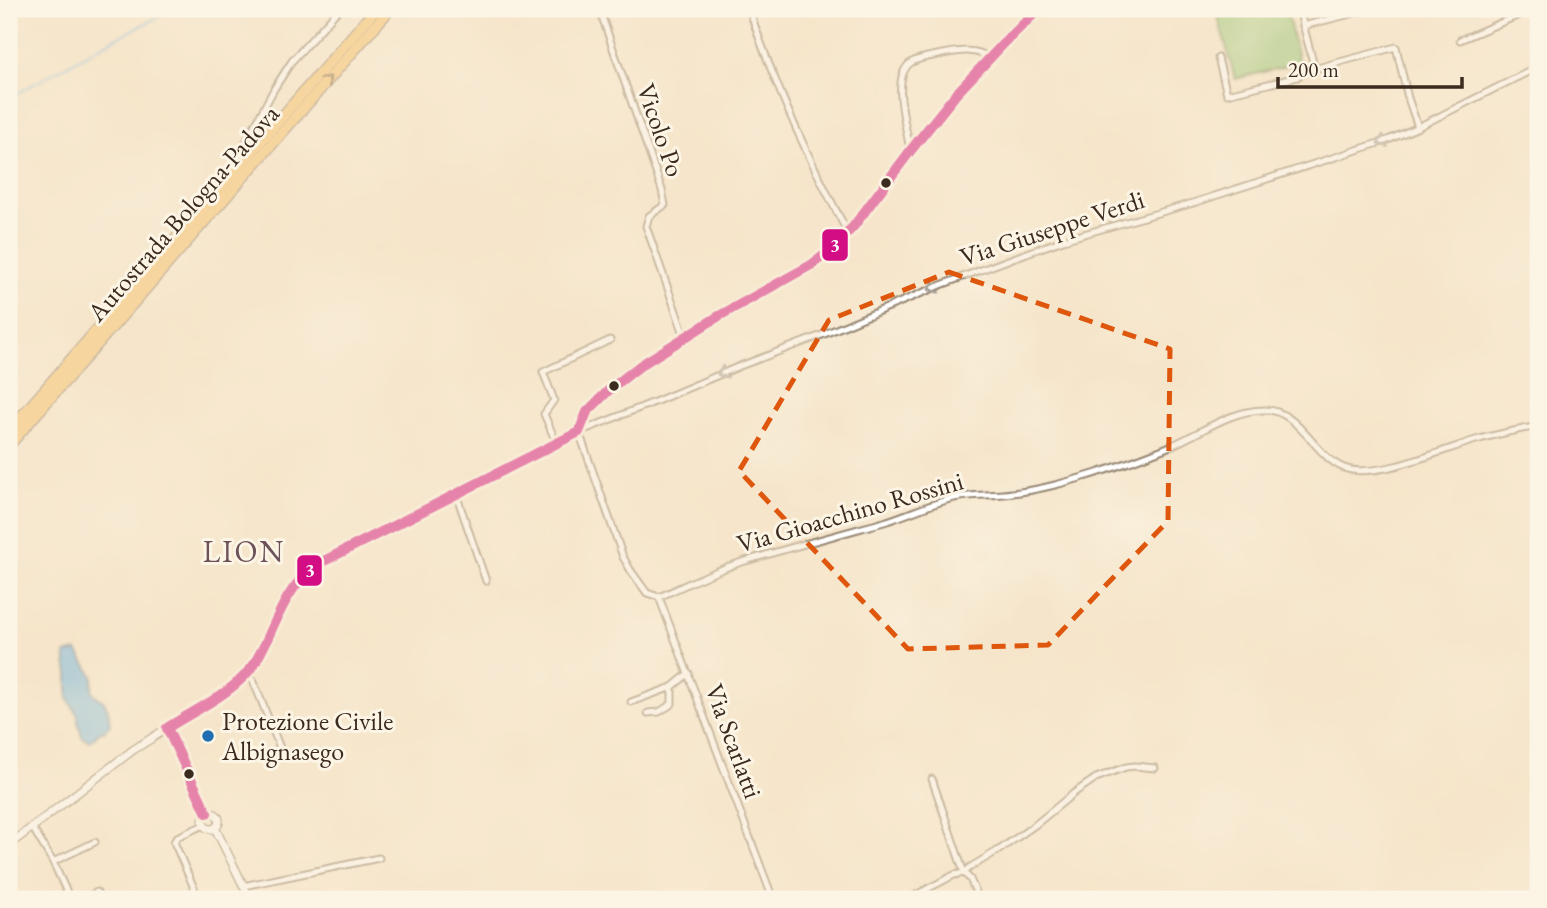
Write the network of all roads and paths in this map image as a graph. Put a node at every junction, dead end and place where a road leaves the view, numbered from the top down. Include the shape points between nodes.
1 (339, 9) edge
2 (376, 9) edge
3 (390, 9) edge
4 (601, 9) edge
5 (749, 9) edge
6 (1040, 9) edge
7 (1299, 9) edge
8 (1371, 9) edge
9 (1533, 11) edge
10 (1303, 26) junction
11 (1460, 40) dead end
12 (990, 58) junction
13 (1218, 58) dead end
14 (1538, 67) edge
15 (1315, 68) junction
16 (1418, 127) junction
17 (912, 149) junction
18 (233, 173) junction
19 (848, 233) junction
20 (685, 337) junction
21 (610, 340) dead end
22 (1538, 426) edge
23 (9, 431) edge
24 (579, 432) junction
25 (556, 442) junction
26 (9, 445) edge
27 (456, 494) junction
28 (486, 580) dead end
29 (659, 597) junction
30 (248, 673) junction
31 (689, 673) junction
32 (672, 687) junction
33 (631, 702) dead end
34 (648, 713) dead end
35 (167, 728) junction
36 (285, 758) dead end
37 (1155, 768) dead end
38 (932, 779) dead end
39 (207, 813) junction
40 (204, 825) junction
41 (32, 827) junction
42 (215, 828) junction
43 (95, 842) dead end
44 (9, 845) edge
45 (379, 858) dead end
46 (53, 862) junction
47 (964, 873) junction
48 (243, 886) junction
49 (97, 892) dead end
50 (197, 895) dead end
51 (70, 899) edge
52 (82, 899) edge
53 (250, 899) edge
54 (773, 899) edge
55 (908, 899) edge
56 (979, 899) edge

1 - 18 street via 292,61
2 - 18 highway, Autostrada Bologna-Padova
26 -> 3 highway, Autostrada Bologna-Padova
4 - 20 street, Vicolo Po via 662,190 665,205 649,216 646,226
5 - 19 street via 785,103
6 - 12 street
7 - 10 street
8 - 10 street
9 - 11 street
10 - 15 street
12 - 17 street
12 - 17 street via 961,51 907,66 900,89
13 - 15 street via 1227,94 1297,77
14 - 16 street, Via Giuseppe Verdi
15 - 16 street via 1396,47
16 -> 24 street, Via Giuseppe Verdi via 1336,158 1016,257
17 - 19 street
18 - 23 highway, Autostrada Bologna-Padova
19 - 20 street via 810,265
20 - 24 street via 611,388 583,417
21 - 25 street via 543,372 554,401 544,414
22 - 29 street, Via Gioacchino Rossini via 1475,440 1415,461 1355,471 1332,462 1283,413 1249,411 1105,470 1011,494 972,495 932,504 741,563
24 - 25 street
24 - 29 street via 623,557 647,593
25 - 27 street
27 - 28 street
27 - 30 street via 304,574 289,593
29 - 31 street, Via Scarlatti
30 - 35 street
30 - 36 street
31 - 32 street
31 - 54 street, Via Scarlatti
32 - 33 street
32 - 34 street via 672,704
35 - 39 street
35 - 41 street
37 - 47 street via 1126,767 1096,778
38 - 47 street
39 - 40 street
39 - 42 street via 218,817
40 - 42 street
40 - 50 street via 174,842
41 - 44 street
41 - 46 street
42 - 48 street
43 - 46 street
45 - 48 street
46 - 51 street
47 - 55 street
47 - 56 street
48 - 53 street
49 - 52 street

